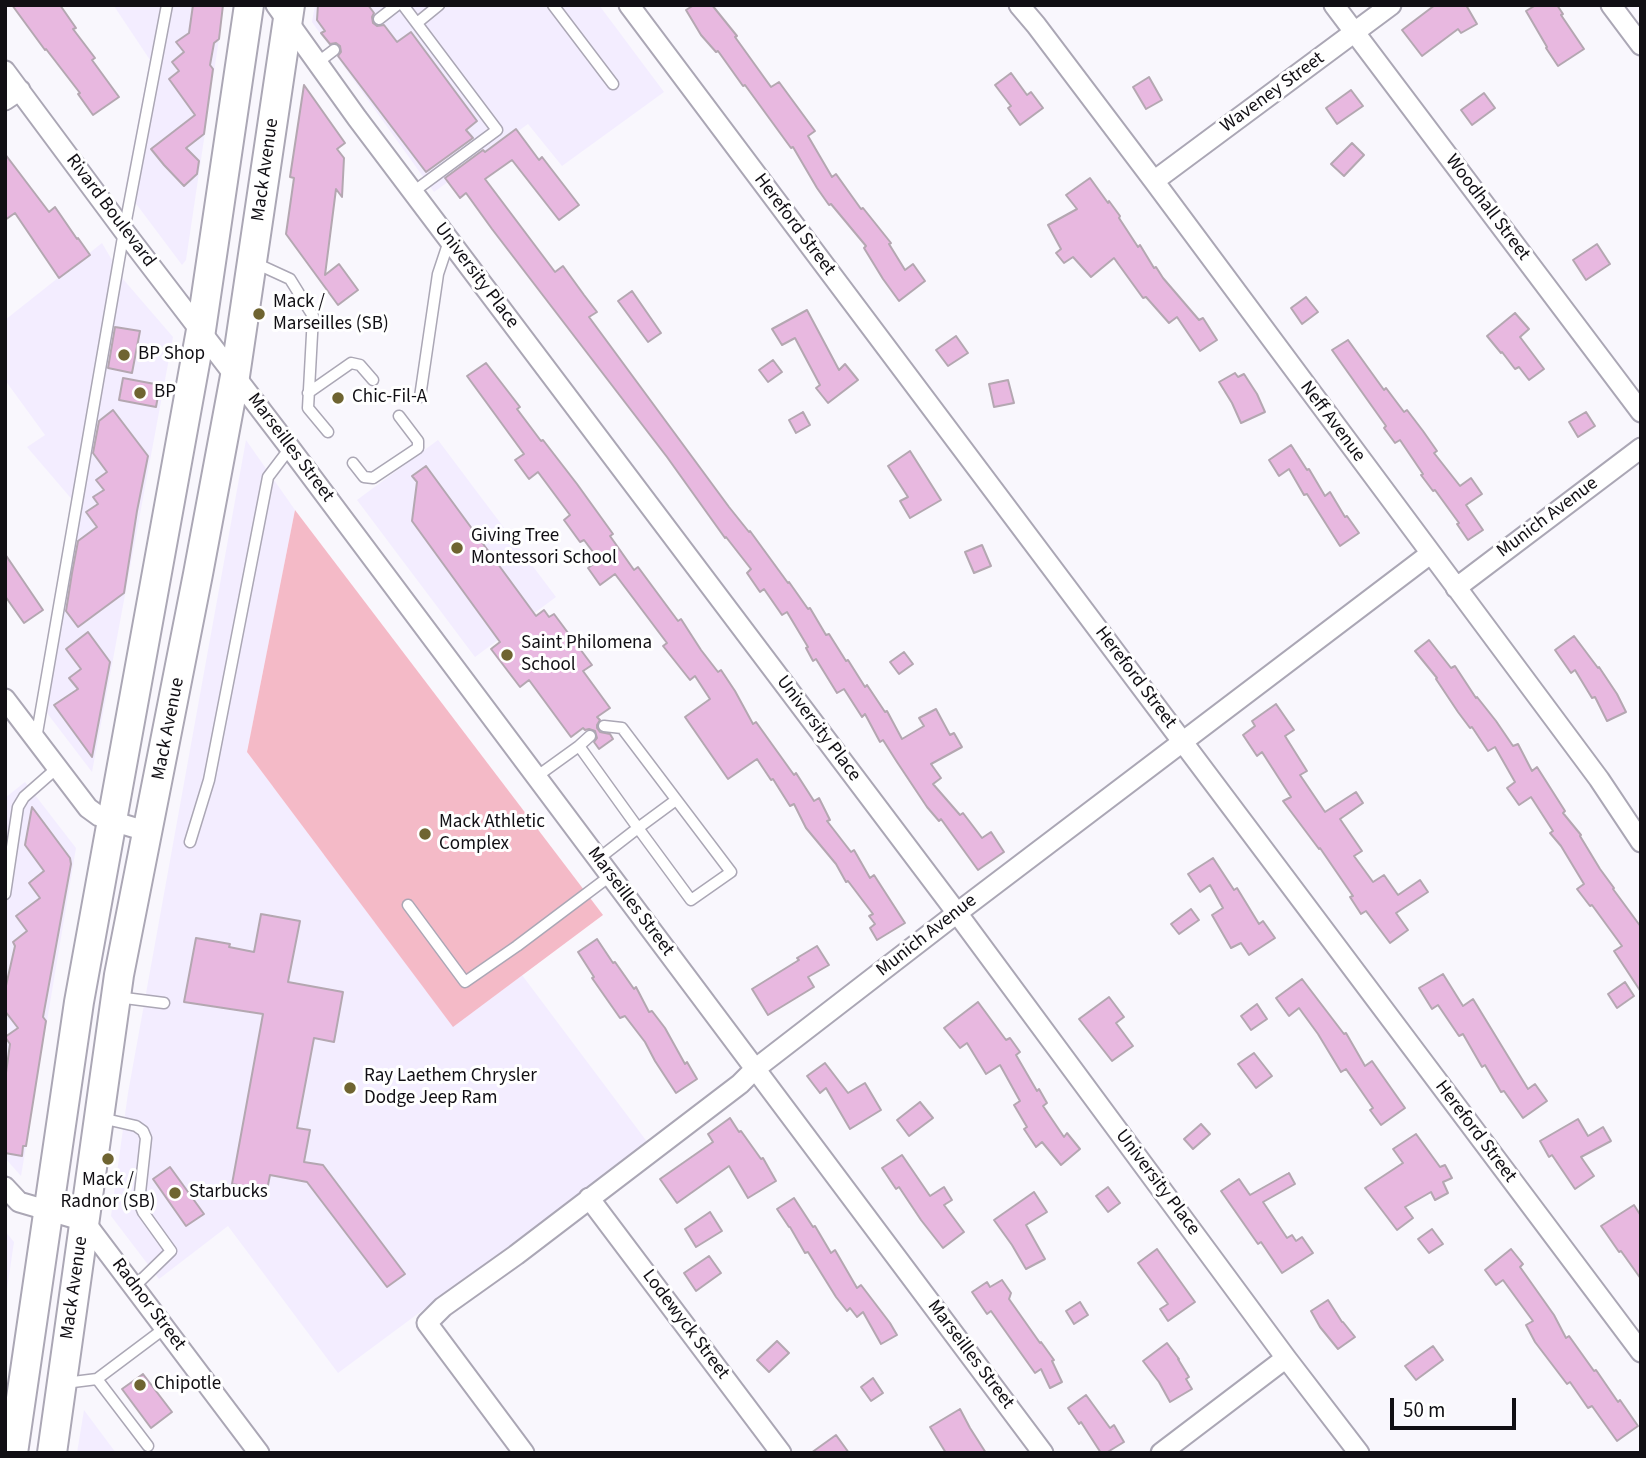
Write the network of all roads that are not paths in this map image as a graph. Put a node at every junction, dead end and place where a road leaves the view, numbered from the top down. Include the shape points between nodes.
1 (167, 5) edge
2 (249, 5) edge
3 (397, 5) edge
4 (403, 5) edge
5 (439, 5) edge
6 (553, 5) edge
7 (629, 5) edge
8 (1019, 5) edge
9 (1334, 5) edge
10 (1391, 5) edge
11 (1611, 5) edge
12 (284, 11) edge
13 (413, 14) edge
14 (379, 19) dead end
15 (1354, 33) junction
16 (1641, 45) edge
17 (334, 50) dead end
18 (317, 63) junction
19 (5, 71) edge
20 (613, 84) dead end
21 (12, 95) edge
22 (1154, 181) junction
23 (413, 192) junction
24 (124, 231) junction
25 (450, 240) junction
26 (253, 262) junction
27 (209, 340) junction
28 (235, 376) junction
29 (373, 380) dead end
30 (308, 393) junction
31 (420, 397) dead end
32 (1641, 412) edge
33 (399, 416) dead end
34 (328, 432) dead end
35 (290, 448) junction
36 (1641, 448) edge
37 (353, 463) dead end
38 (1430, 554) junction
39 (1456, 587) junction
40 (5, 699) edge
41 (604, 726) dead end
42 (590, 736) dead end
43 (36, 740) junction
44 (1182, 741) junction
45 (579, 746) junction
46 (57, 768) junction
47 (536, 777) junction
48 (676, 800) junction
49 (111, 821) junction
50 (638, 828) junction
51 (149, 832) junction
52 (190, 842) dead end
53 (1641, 842) edge
54 (598, 859) junction
55 (610, 876) junction
56 (5, 894) edge
57 (408, 905) dead end
58 (957, 913) junction
59 (116, 998) junction
60 (164, 1003) dead end
61 (754, 1069) junction
62 (99, 1117) junction
63 (5, 1187) edge
64 (589, 1198) junction
65 (48, 1211) junction
66 (85, 1221) junction
67 (134, 1287) junction
68 (165, 1328) junction
69 (1641, 1352) edge
70 (1286, 1358) junction
71 (97, 1379) junction
72 (61, 1383) junction
73 (148, 1446) dead end
74 (13, 1453) edge
75 (51, 1453) edge
76 (259, 1453) edge
77 (524, 1453) edge
78 (781, 1453) edge
79 (1043, 1453) edge
80 (1161, 1453) edge
81 (1359, 1453) edge

1 - 24 lane
2 - 27 main road, Mack Avenue
3 - 14 lane
4 - 13 lane
5 - 13 lane
6 - 20 lane
7 - 44 street, Hereford Street
8 - 22 street, Neff Avenue
9 - 15 street, Woodhall Street
10 - 15 street, Waveney Street
11 - 16 street
12 - 18 street, University Place
12 - 26 main road, Mack Avenue
13 - 23 lane via 497,130
15 - 22 street, Waveney Street
15 - 32 street, Woodhall Street
17 - 18 lane
18 - 23 street, University Place
19 - 21 street, Rivard Boulevard
21 - 24 street, Rivard Boulevard
22 - 38 street, Neff Avenue
23 - 25 street, University Place
24 - 27 street, Rivard Boulevard
24 - 43 lane
25 - 31 lane via 438,274
25 - 58 street, University Place
26 - 28 main road, Mack Avenue
26 - 30 lane via 290,279 313,316
27 - 28 street, Marseilles Street
27 - 49 main road, Mack Avenue
28 - 35 street, Marseilles Street
28 - 51 main road, Mack Avenue
29 - 30 lane via 360,365 351,363
30 - 34 lane via 308,408
33 - 37 lane via 418,441 418,448 373,478 365,477
35 - 47 street, Marseilles Street
35 - 52 lane via 268,477 209,780
36 - 39 street, Munich Avenue
38 - 39 street, Neff Avenue
38 - 44 street, Munich Avenue
39 - 53 street, Neff Avenue
40 - 43 street
41 - 48 lane via 622,728
42 - 45 lane
43 - 46 street
44 - 58 street, Munich Avenue
44 - 69 street, Hereford Street
45 - 47 lane
45 - 50 lane
46 - 49 street via 88,808
46 - 56 lane via 18,807
47 - 54 street, Marseilles Street
48 - 50 lane
48 - 50 lane via 730,872 691,900
49 - 51 street
49 - 65 main road, Mack Avenue
50 - 54 lane
51 - 59 main road, Mack Avenue
54 - 55 street, Marseilles Street
55 - 57 lane via 465,982
55 - 61 street, Marseilles Street
58 - 61 street, Munich Avenue
58 - 70 street, University Place
59 - 60 lane
59 - 62 main road, Mack Avenue
61 - 64 street, Munich Avenue
61 - 79 street, Marseilles Street
62 - 66 main road, Mack Avenue
62 - 67 lane via 143,1131 139,1202 171,1251
63 - 65 street via 19,1202
64 - 77 street, Munich Avenue via 427,1322
64 - 78 street, Lodewyck Street
65 - 66 street
65 - 74 main road, Mack Avenue
66 - 67 street, Radnor Street
66 - 72 main road, Mack Avenue
67 - 68 street, Radnor Street
68 - 71 lane
68 - 76 street, Radnor Street
70 - 80 street
70 - 81 street, University Place
71 - 72 lane
71 - 73 lane
72 - 75 main road, Mack Avenue

